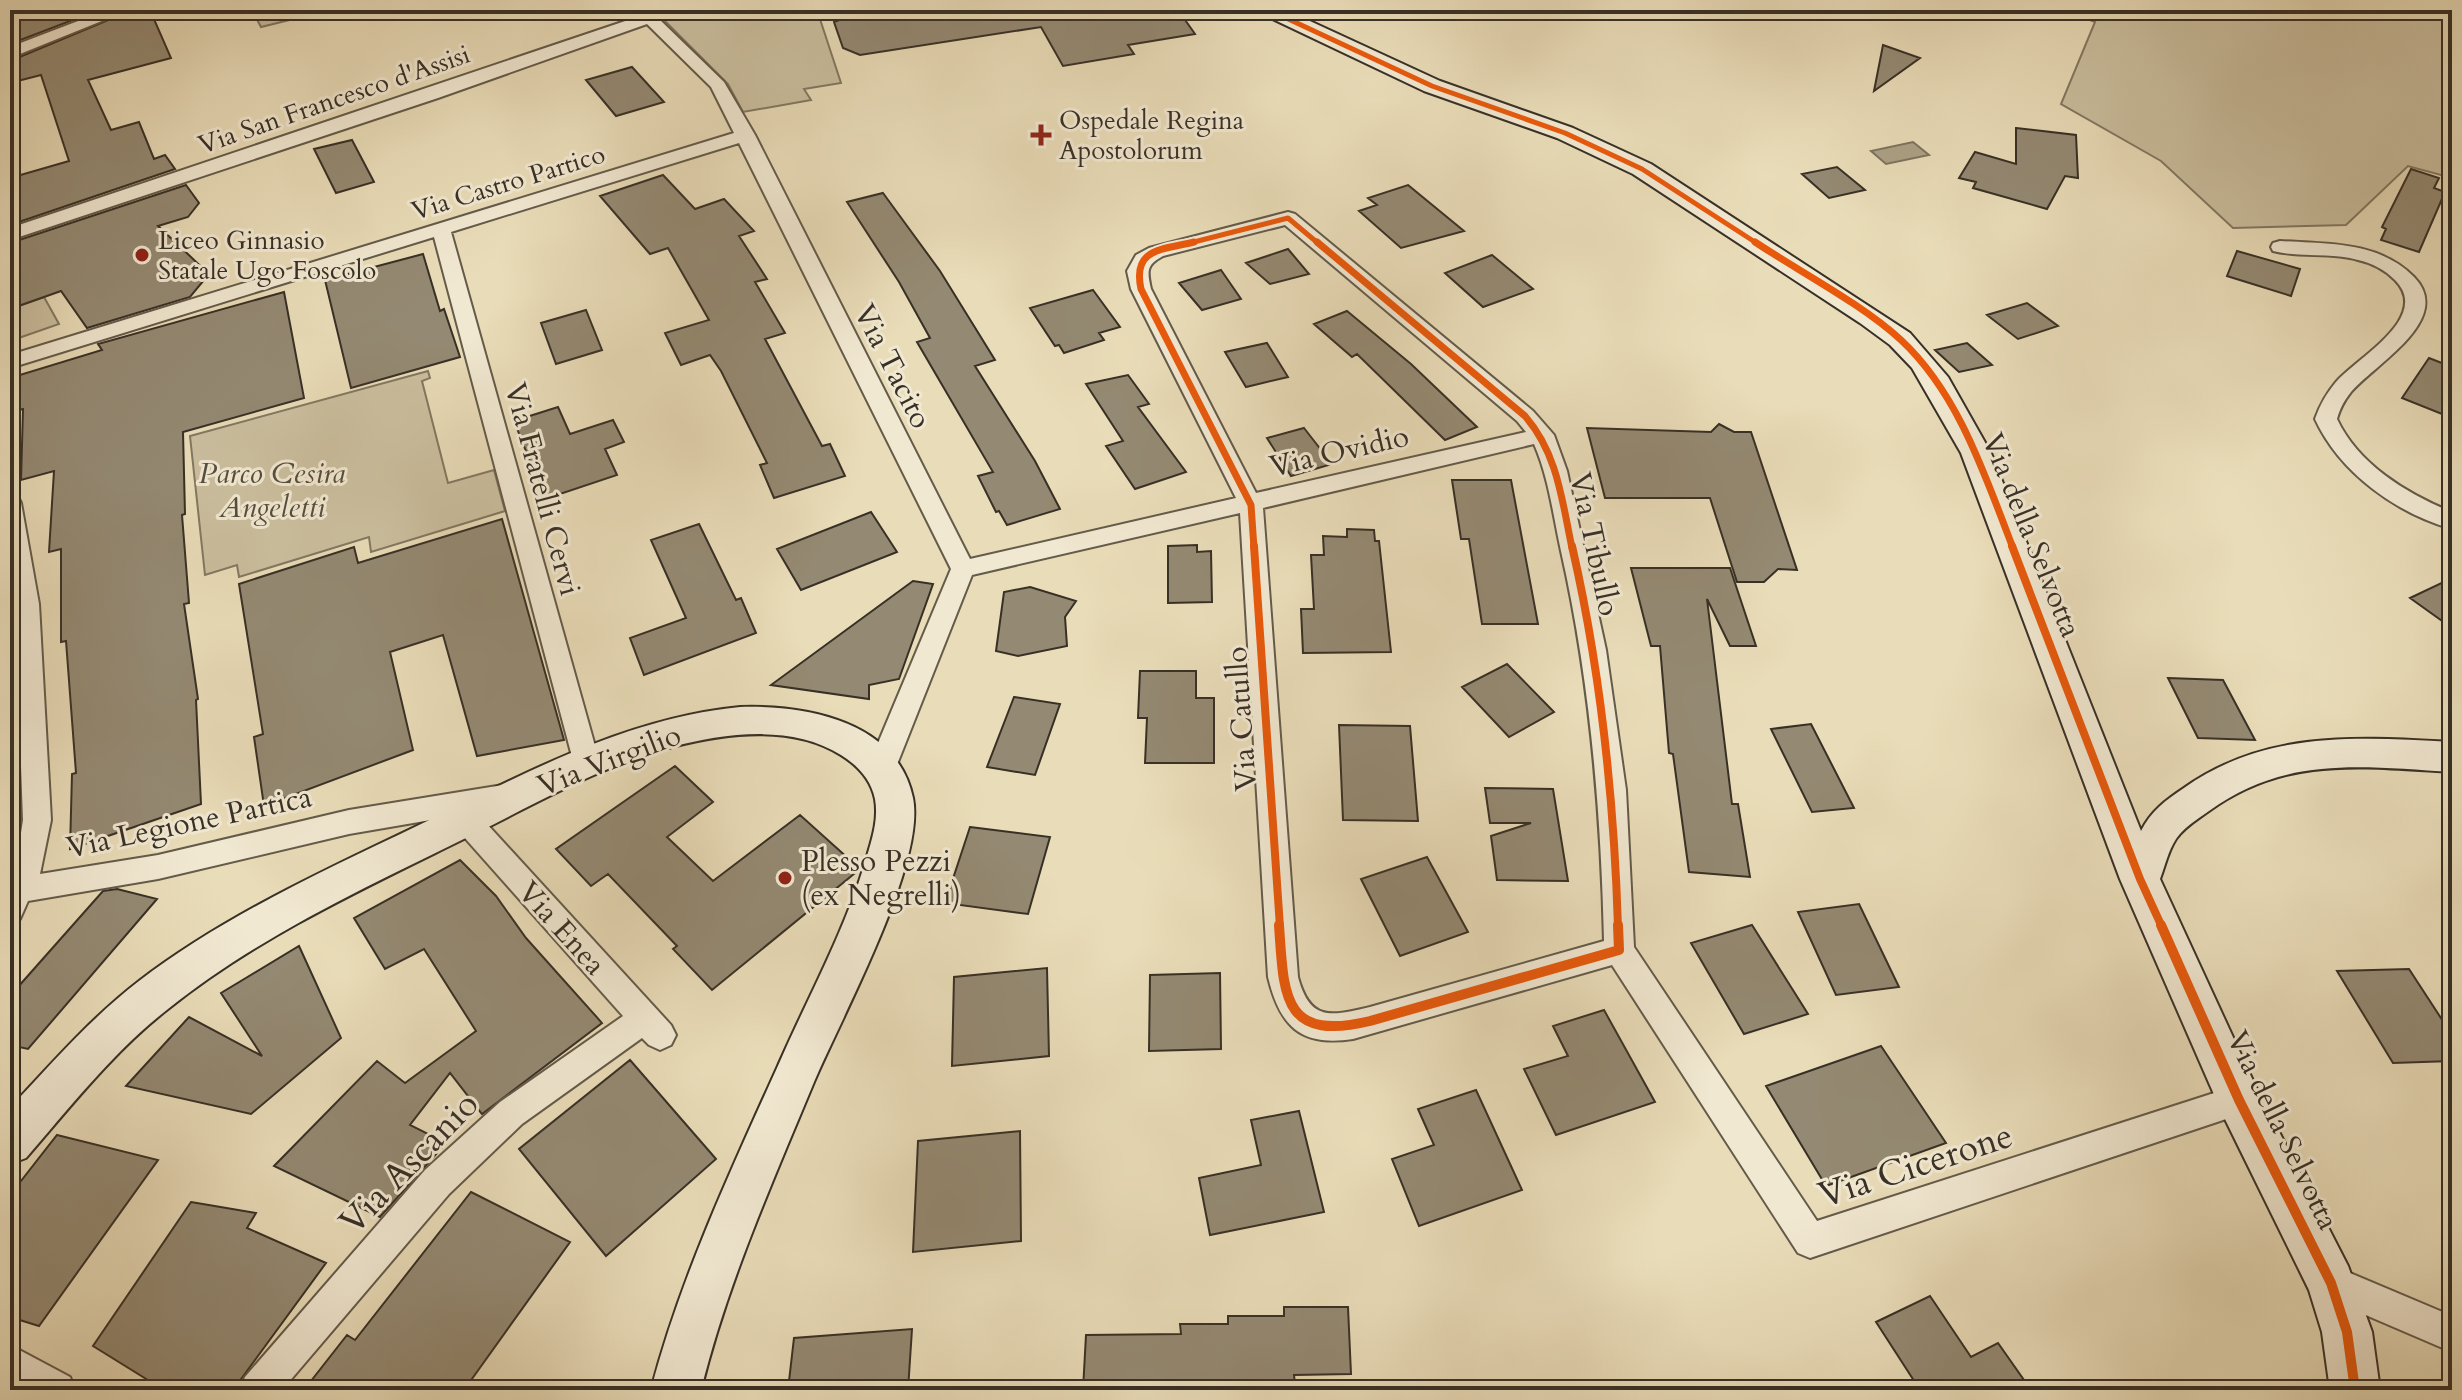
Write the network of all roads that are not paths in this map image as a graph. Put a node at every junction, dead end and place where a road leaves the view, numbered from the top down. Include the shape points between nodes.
1 (121, 10) edge
2 (673, 10) edge
3 (1269, 10) edge
4 (649, 18) junction
5 (11, 52) edge
6 (746, 135) junction
7 (1288, 218) joint
8 (441, 230) junction
9 (10, 234) edge
10 (2280, 247) dead end
11 (10, 362) edge
12 (1543, 435) junction
13 (10, 503) edge
14 (1251, 505) junction
15 (2452, 521) edge
16 (963, 569) junction
17 (2452, 757) edge
18 (587, 764) junction
19 (882, 767) junction
20 (520, 794) junction
21 (466, 820) junction
22 (2140, 879) junction
23 (15, 900) edge
24 (1619, 950) junction
25 (652, 1027) joint
26 (2239, 1100) junction
27 (10, 1142) edge
28 (2331, 1283) junction
29 (2452, 1334) edge
30 (10, 1363) edge
31 (57, 1390) edge
32 (258, 1390) edge
33 (676, 1390) edge
34 (2355, 1390) edge

1 - 5 street
2 - 4 street, Via San Francesco d'Assisi
3 - 22 street, Via della Selvotta via 1432,86 1565,133 1642,169 1870,317 1911,350 1938,384 1976,453
4 - 6 street, Via Tacito via 718,85
4 - 9 street, Via San Francesco d'Assisi
6 - 8 street, Via Castro Partico
6 - 16 street, Via Tacito
7 - 12 street, Via Tibullo
7 - 14 street, Via Catullo via 1156,252 1143,259 1137,271 1141,289
8 - 11 street, Via Castro Partico
8 - 18 street, Via Fratelli Cervi
10 - 15 street via 2370,256 2404,278 2416,293 2419,305 2413,320 2345,385 2327,409 2326,419 2331,432 2373,477 2411,503
12 - 14 street, Via Ovidio
12 - 24 street, Via Tibullo via 1580,579 1604,719
13 - 23 street, Via Legione Partica via 27,604 37,820 34,850
14 - 16 street, Via Ovidio
14 - 24 street, Via Catullo via 1283,977 1292,1008 1304,1022 1345,1027
16 - 19 street
17 - 22 street via 2333,751 2243,769 2209,787 2163,827
18 - 19 street, Via Virgilio via 673,732 751,721 801,724 844,738
18 - 20 street, Via Virgilio
19 - 33 street via 892,793 894,824 868,916 712,1274
20 - 21 street, Via Virgilio
20 - 23 street, Via Legione Partica via 395,813
21 - 25 street, Via Enea
21 - 27 street, Via Virgilio via 339,882 179,976 109,1033
22 - 26 street, Via della Selvotta
24 - 26 street, Via Cicerone via 1810,1241
25 - 32 street, Via Ascanio via 511,1113 437,1182
26 - 28 street, Via della Selvotta
28 - 29 street
28 - 34 street via 2347,1332
30 - 31 street

